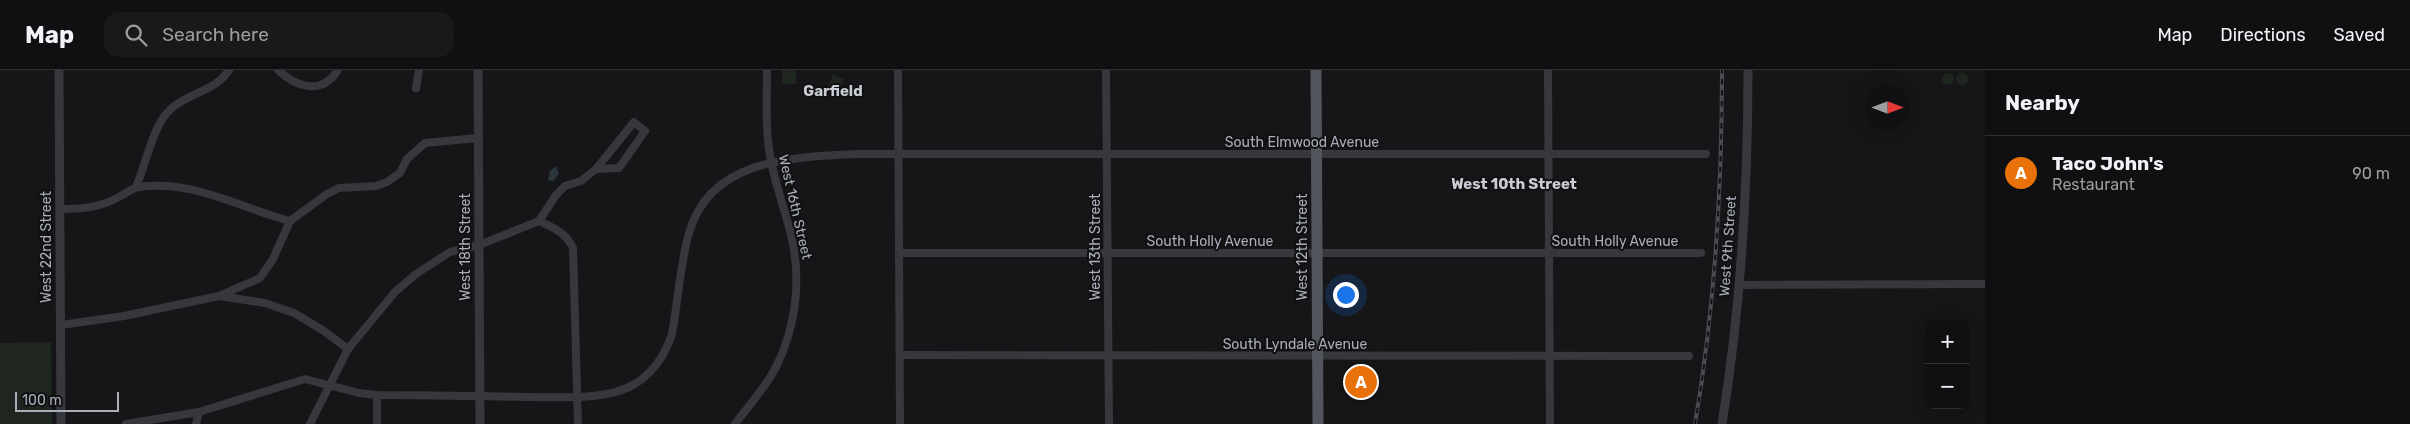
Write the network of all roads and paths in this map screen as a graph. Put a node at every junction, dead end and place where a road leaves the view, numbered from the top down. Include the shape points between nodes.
1 (59, 70) edge
2 (229, 70) edge
3 (278, 70) edge
4 (338, 70) edge
5 (420, 70) edge
6 (478, 70) edge
7 (767, 70) edge
8 (898, 70) edge
9 (1106, 70) edge
10 (1316, 70) edge
11 (1548, 70) edge
12 (1748, 70) edge
13 (416, 88) dead end
14 (478, 138) junction
15 (898, 154) junction
16 (1107, 154) junction
17 (1317, 154) junction
18 (1548, 154) junction
19 (1706, 154) dead end
20 (771, 162) junction
21 (596, 169) junction
22 (136, 187) junction
23 (60, 209) junction
24 (290, 221) junction
25 (539, 221) junction
26 (479, 245) junction
27 (899, 253) junction
28 (1108, 253) junction
29 (1317, 253) junction
30 (1701, 253) dead end
31 (1549, 254) junction
32 (1985, 284) edge
33 (1739, 285) junction
34 (219, 296) junction
35 (61, 325) junction
36 (348, 349) junction
37 (900, 355) junction
38 (1550, 355) junction
39 (1108, 356) junction
40 (1689, 356) dead end
41 (1318, 357) junction
42 (329, 385) junction
43 (377, 395) junction
44 (480, 396) junction
45 (577, 397) junction
46 (199, 412) junction
47 (61, 424) edge
48 (126, 424) edge
49 (196, 424) edge
50 (310, 424) edge
51 (377, 424) edge
52 (480, 424) edge
53 (578, 424) edge
54 (735, 424) edge
55 (900, 424) edge
56 (1109, 424) edge
57 (1318, 424) edge
58 (1550, 424) edge
59 (1722, 424) edge

1 - 23 street, West 22nd Street
2 - 22 street via 216,83 166,113
3 - 4 street via 289,81 306,86 328,81
5 - 13 street
6 - 14 street, West 18th Street
7 - 20 street, West 16th Street via 767,134
8 - 15 street
9 - 16 street, West 13th Street
10 - 17 main road, West 12th Street
11 - 18 street
12 - 33 street, West 9th Street via 1747,175
14 - 24 street via 425,143 407,159 400,173 387,182 376,186 339,188 312,203
14 - 26 street, West 18th Street
15 - 16 street, South Elmwood Avenue
15 - 20 street, South Elmwood Avenue via 815,156
15 - 27 street
16 - 17 street, South Elmwood Avenue
16 - 28 street, West 13th Street
17 - 18 street, South Elmwood Avenue
17 - 29 main road, West 12th Street
18 - 19 street, South Elmwood Avenue
18 - 31 street
20 - 45 street, South Elmwood Avenue via 722,183 708,196 697,214 689,234 672,334 658,363 629,388
20 - 54 street, West 16th Street via 796,264 793,323 777,366
21 - 21 street via 634,122 645,132 619,168
21 - 25 street via 581,181 565,186
22 - 23 street via 92,208
22 - 24 street via 155,185 189,189
23 - 35 street, West 22nd Street
24 - 34 street via 273,260 260,278
25 - 26 street
25 - 45 street via 559,230 573,248
26 - 36 street via 450,252 416,274 389,299
26 - 44 street, West 18th Street
27 - 28 street, South Holly Avenue
27 - 37 street
28 - 29 street, South Holly Avenue
28 - 39 street, West 13th Street
29 - 31 street, South Holly Avenue
29 - 41 main road, West 12th Street
30 - 31 street, South Holly Avenue
31 - 38 street
32 - 33 street
33 - 59 street, West 9th Street
34 - 35 street via 124,316
34 - 36 street via 265,303 294,313
35 - 47 street, West 22nd Street
36 - 42 street
37 - 39 street, South Lyndale Avenue
37 - 55 street
38 - 40 street, South Lyndale Avenue
38 - 41 street, South Lyndale Avenue
38 - 58 street
39 - 41 street, South Lyndale Avenue
39 - 56 street, West 13th Street
41 - 57 main road, West 12th Street
42 - 43 street, South Elmwood Avenue
42 - 46 street, South Elmwood Avenue via 305,379
42 - 50 street
43 - 44 street, South Elmwood Avenue
43 - 51 street
44 - 45 street, South Elmwood Avenue
44 - 52 street, West 18th Street
45 - 53 street
46 - 48 street, South Elmwood Avenue
46 - 49 street

